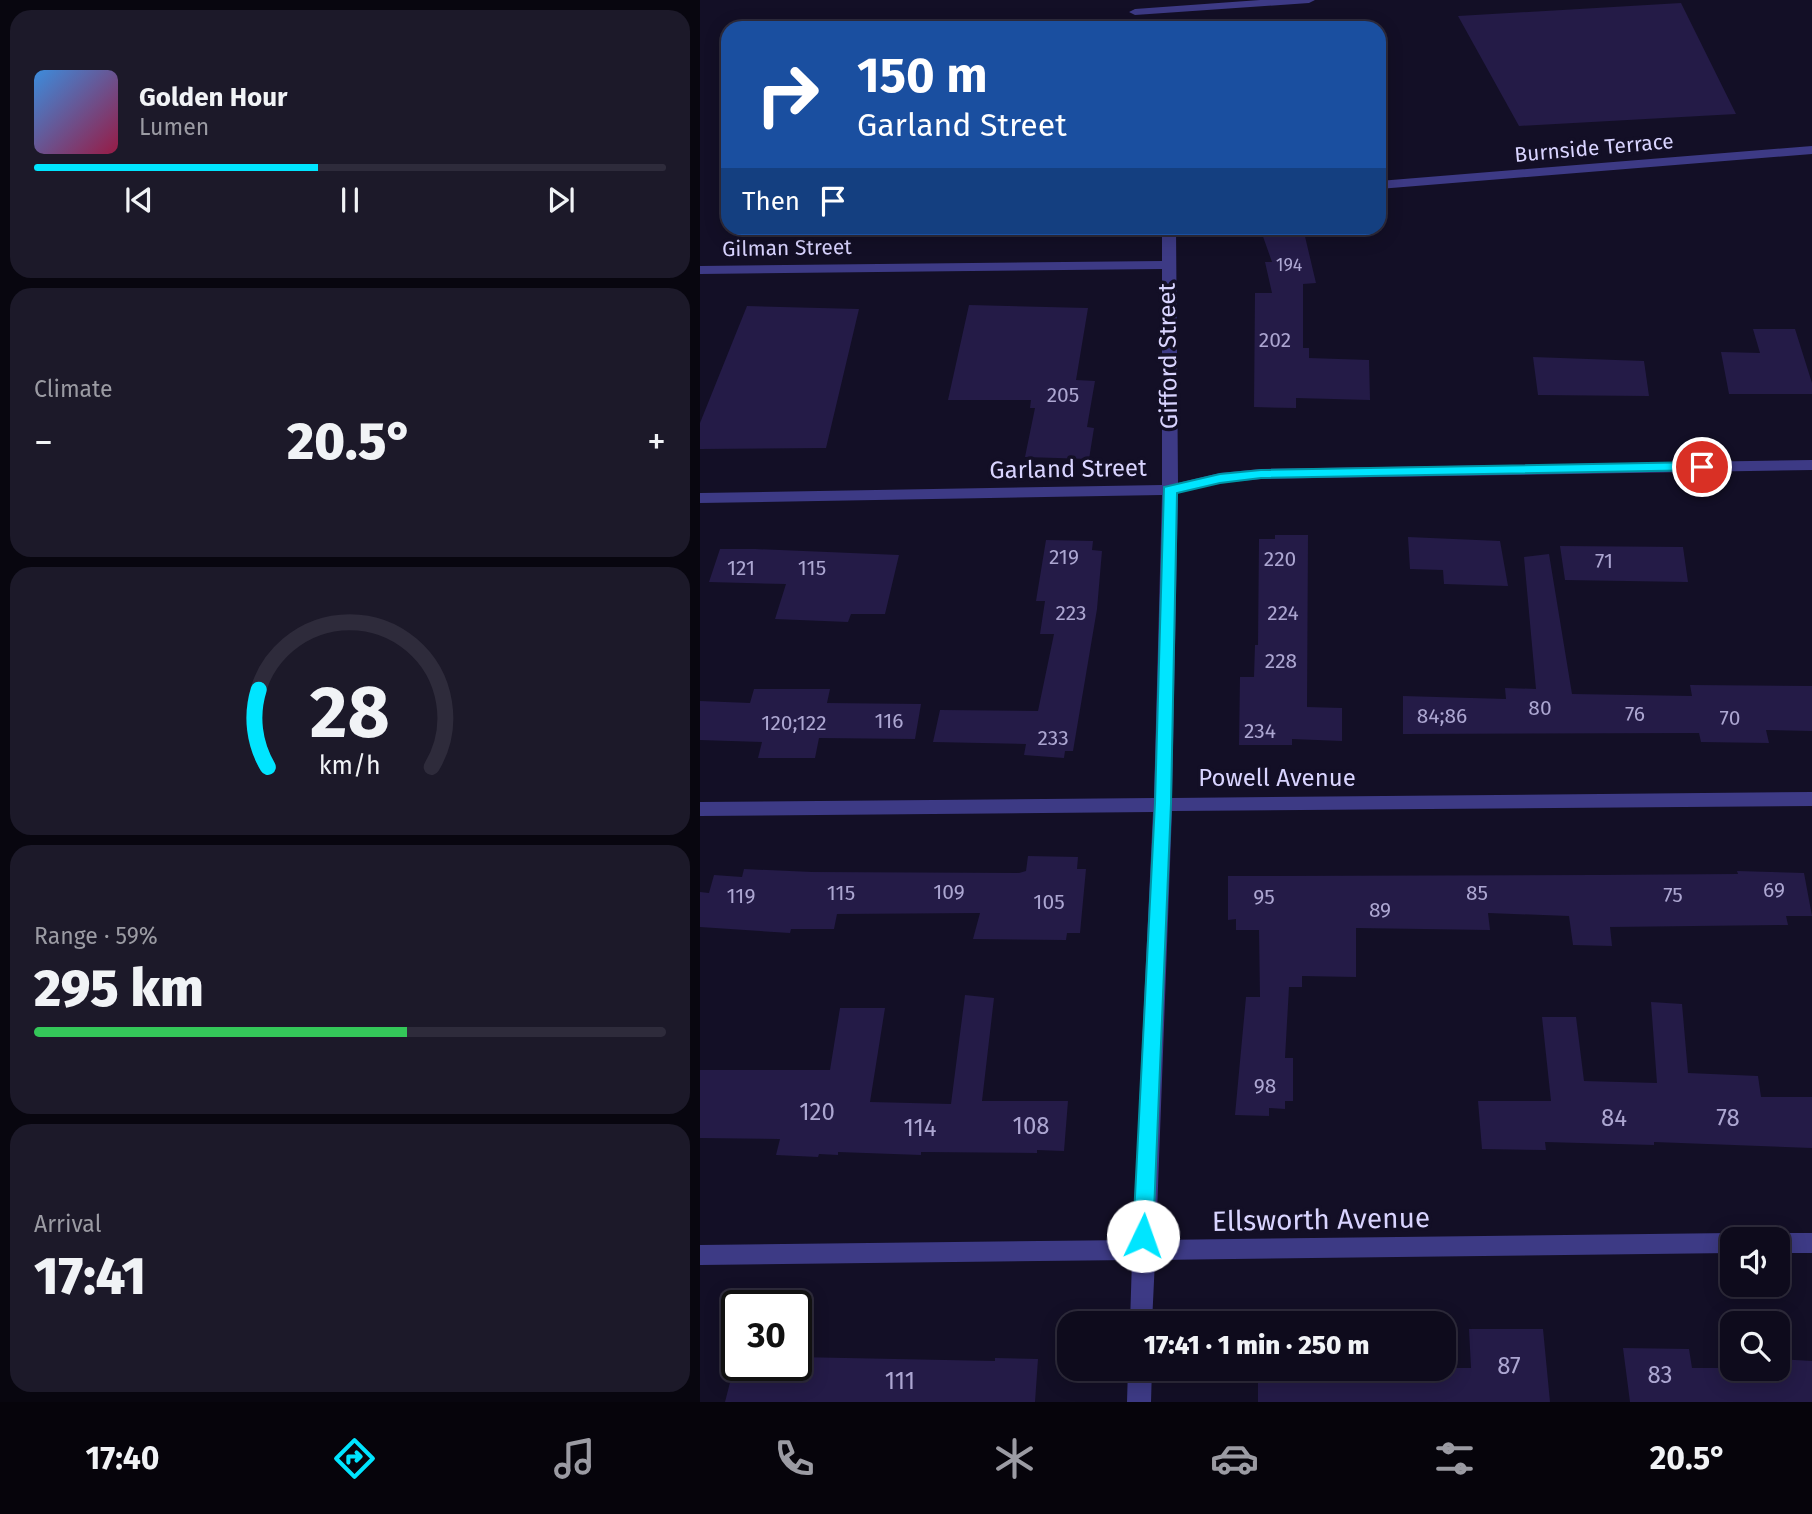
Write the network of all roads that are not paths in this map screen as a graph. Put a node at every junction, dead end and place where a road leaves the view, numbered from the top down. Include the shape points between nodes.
1 (1310, 0) edge
2 (1134, 6) edge
3 (1812, 150) edge
4 (1386, 184) edge
5 (1169, 235) edge
6 (1168, 265) junction
7 (700, 270) edge
8 (1812, 466) edge
9 (1170, 490) junction
10 (700, 498) edge
11 (1812, 799) edge
12 (1163, 803) junction
13 (700, 809) edge
14 (1812, 1242) edge
15 (1720, 1243) edge
16 (1790, 1243) edge
17 (1143, 1251) junction
18 (700, 1255) edge
19 (1141, 1311) edge
20 (1140, 1381) edge
21 (1139, 1402) edge

1 - 2 street
3 - 4 street, Burnside Terrace
5 - 6 street, Gifford Street
6 - 7 street, Gilman Street
6 - 9 street, Gifford Street
8 - 9 street, Garland Street via 1261,474
9 - 10 street, Garland Street
9 - 12 street, Gifford Street
11 - 12 street, Powell Avenue
12 - 13 street, Powell Avenue
12 - 17 street, Gifford Street
14 - 16 street
15 - 17 street, Ellsworth Avenue
17 - 18 street, Ellsworth Avenue
17 - 19 street, Gifford Street
20 - 21 street

